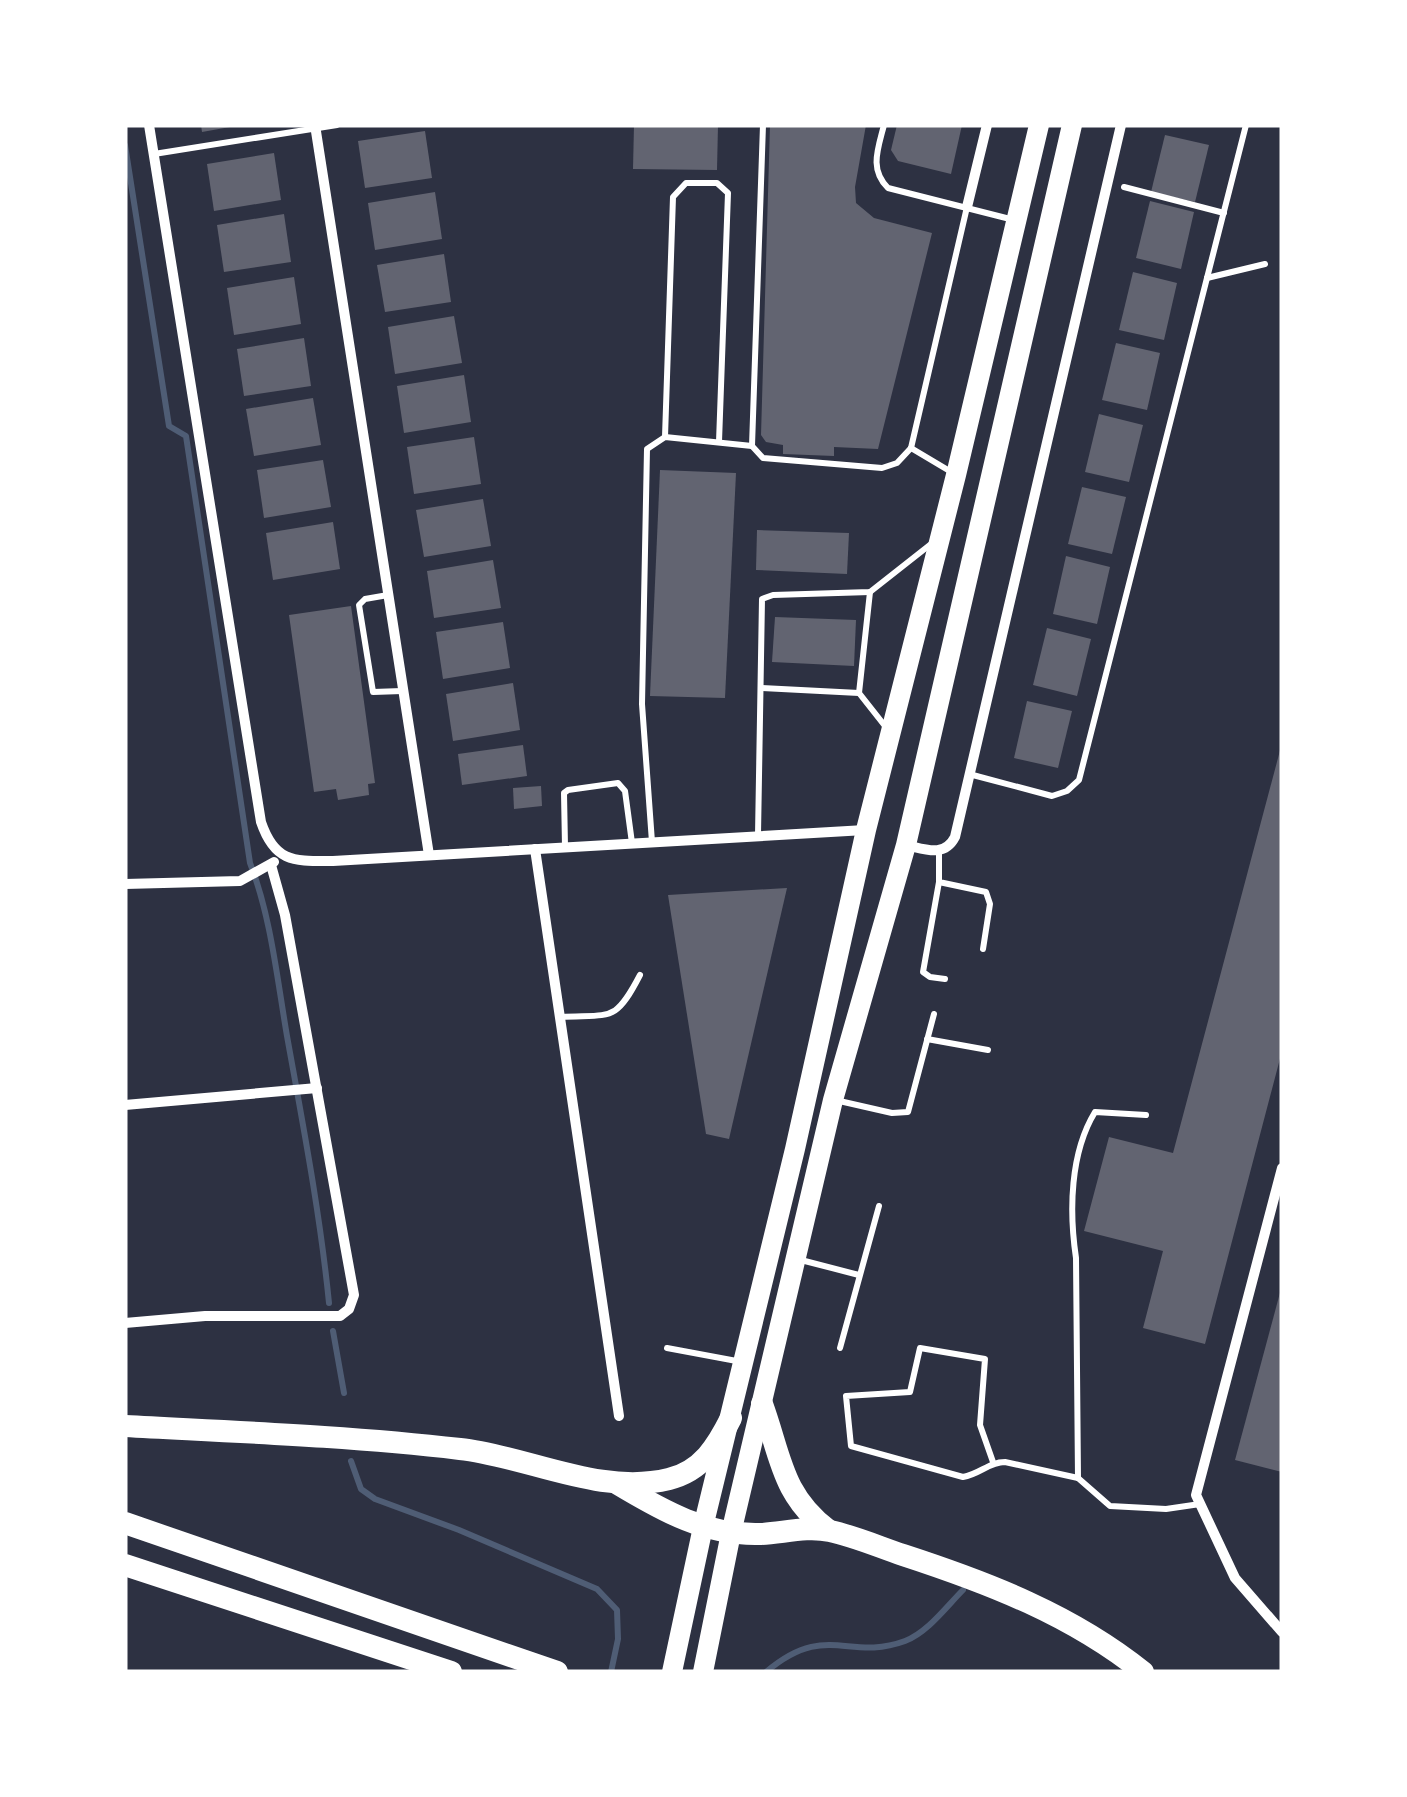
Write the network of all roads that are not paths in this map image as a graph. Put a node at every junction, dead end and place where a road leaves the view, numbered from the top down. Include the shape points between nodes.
1 (149, 125) edge
2 (337, 125) edge
3 (762, 125) edge
4 (884, 125) edge
5 (987, 125) edge
6 (1038, 125) edge
7 (1072, 125) edge
8 (1121, 125) edge
9 (1246, 125) edge
10 (315, 127) edge
11 (154, 154) junction
12 (1124, 187) dead end
13 (967, 207) junction
14 (1224, 214) junction
15 (1016, 220) junction
16 (1265, 264) dead end
17 (1208, 278) junction
18 (665, 437) junction
19 (720, 442) junction
20 (752, 446) junction
21 (911, 448) junction
22 (956, 475) junction
23 (942, 535) junction
24 (870, 592) junction
25 (388, 595) junction
26 (761, 688) junction
27 (404, 691) junction
28 (859, 694) junction
29 (890, 732) junction
30 (970, 774) junction
31 (866, 830) junction
32 (758, 836) junction
33 (652, 844) junction
34 (632, 845) junction
35 (906, 845) junction
36 (565, 848) junction
37 (535, 849) junction
38 (939, 852) junction
39 (280, 854) junction
40 (429, 855) junction
41 (272, 864) junction
42 (939, 882) junction
43 (125, 884) edge
44 (983, 950) dead end
45 (640, 975) dead end
46 (945, 979) dead end
47 (934, 1014) dead end
48 (560, 1017) junction
49 (927, 1039) junction
50 (988, 1050) dead end
51 (312, 1089) junction
52 (834, 1100) junction
53 (125, 1105) edge
54 (1146, 1115) dead end
55 (1282, 1168) edge
56 (878, 1206) dead end
57 (796, 1258) junction
58 (859, 1275) junction
59 (125, 1323) edge
60 (667, 1348) dead end
61 (840, 1348) dead end
62 (743, 1362) junction
63 (762, 1404) junction
64 (619, 1416) dead end
65 (731, 1418) junction
66 (125, 1426) edge
67 (994, 1462) junction
68 (1078, 1478) junction
69 (615, 1482) junction
70 (1202, 1504) junction
71 (125, 1523) edge
72 (704, 1527) junction
73 (828, 1530) junction
74 (731, 1533) junction
75 (125, 1565) edge
76 (1282, 1632) edge
77 (451, 1672) edge
78 (558, 1672) edge
79 (672, 1672) edge
80 (703, 1672) edge
81 (1144, 1672) edge

1 - 11 street
2 - 10 lane
3 - 20 lane
4 - 13 lane via 876,159 878,177 888,188
5 - 13 street
6 - 15 main road
7 - 35 main road
8 - 30 street
9 - 14 lane
10 - 11 lane
10 - 25 street
11 - 39 street via 262,822
12 - 14 lane
13 - 15 lane
13 - 21 lane
14 - 17 lane
15 - 22 main road
16 - 17 lane
17 - 30 lane via 1079,780 1052,796
18 - 19 lane
18 - 19 lane via 673,197 686,184 717,183 728,193
18 - 33 lane via 647,448 645,461 642,704
19 - 20 lane
20 - 21 lane via 763,458 882,468
21 - 22 lane
22 - 23 main road
23 - 24 lane
23 - 29 main road
24 - 26 lane via 762,599
24 - 28 lane
25 - 27 street
25 - 27 lane via 359,605 372,690
26 - 28 lane
26 - 32 lane
27 - 40 street
28 - 29 lane
29 - 31 main road
30 - 38 street via 955,837
31 - 32 street
31 - 62 main road
32 - 33 street
33 - 34 street
34 - 36 street
34 - 36 lane via 618,783 564,793
35 - 38 street
35 - 52 main road
36 - 37 street
37 - 40 street
37 - 48 street
38 - 42 lane
39 - 40 street via 298,861
39 - 41 street
41 - 43 street via 240,881
41 - 51 street
42 - 44 lane via 986,892
42 - 46 lane via 923,972
45 - 48 lane via 623,1007
47 - 49 lane
48 - 64 street
49 - 50 lane
49 - 52 lane via 908,1112
51 - 53 street
51 - 59 street via 354,1295 349,1309 340,1316
52 - 57 main road
54 - 68 lane via 1094,1112 1081,1134 1071,1223
55 - 70 street via 1196,1495
56 - 58 lane
57 - 58 lane
57 - 63 main road
58 - 61 lane
60 - 62 lane
62 - 65 main road
63 - 73 highway via 788,1486
63 - 74 main road
65 - 69 highway via 694,1469 665,1480
65 - 72 main road
66 - 69 highway via 463,1449
67 - 67 lane via 964,1477 850,1446 846,1396 910,1392 920,1348 984,1359 980,1425
67 - 68 lane
68 - 70 lane via 1110,1506
69 - 72 highway
70 - 76 street via 1234,1578
71 - 78 highway
72 - 74 highway
72 - 79 main road
73 - 74 highway
73 - 81 highway via 1000,1588 1067,1621
74 - 80 main road
75 - 77 highway

